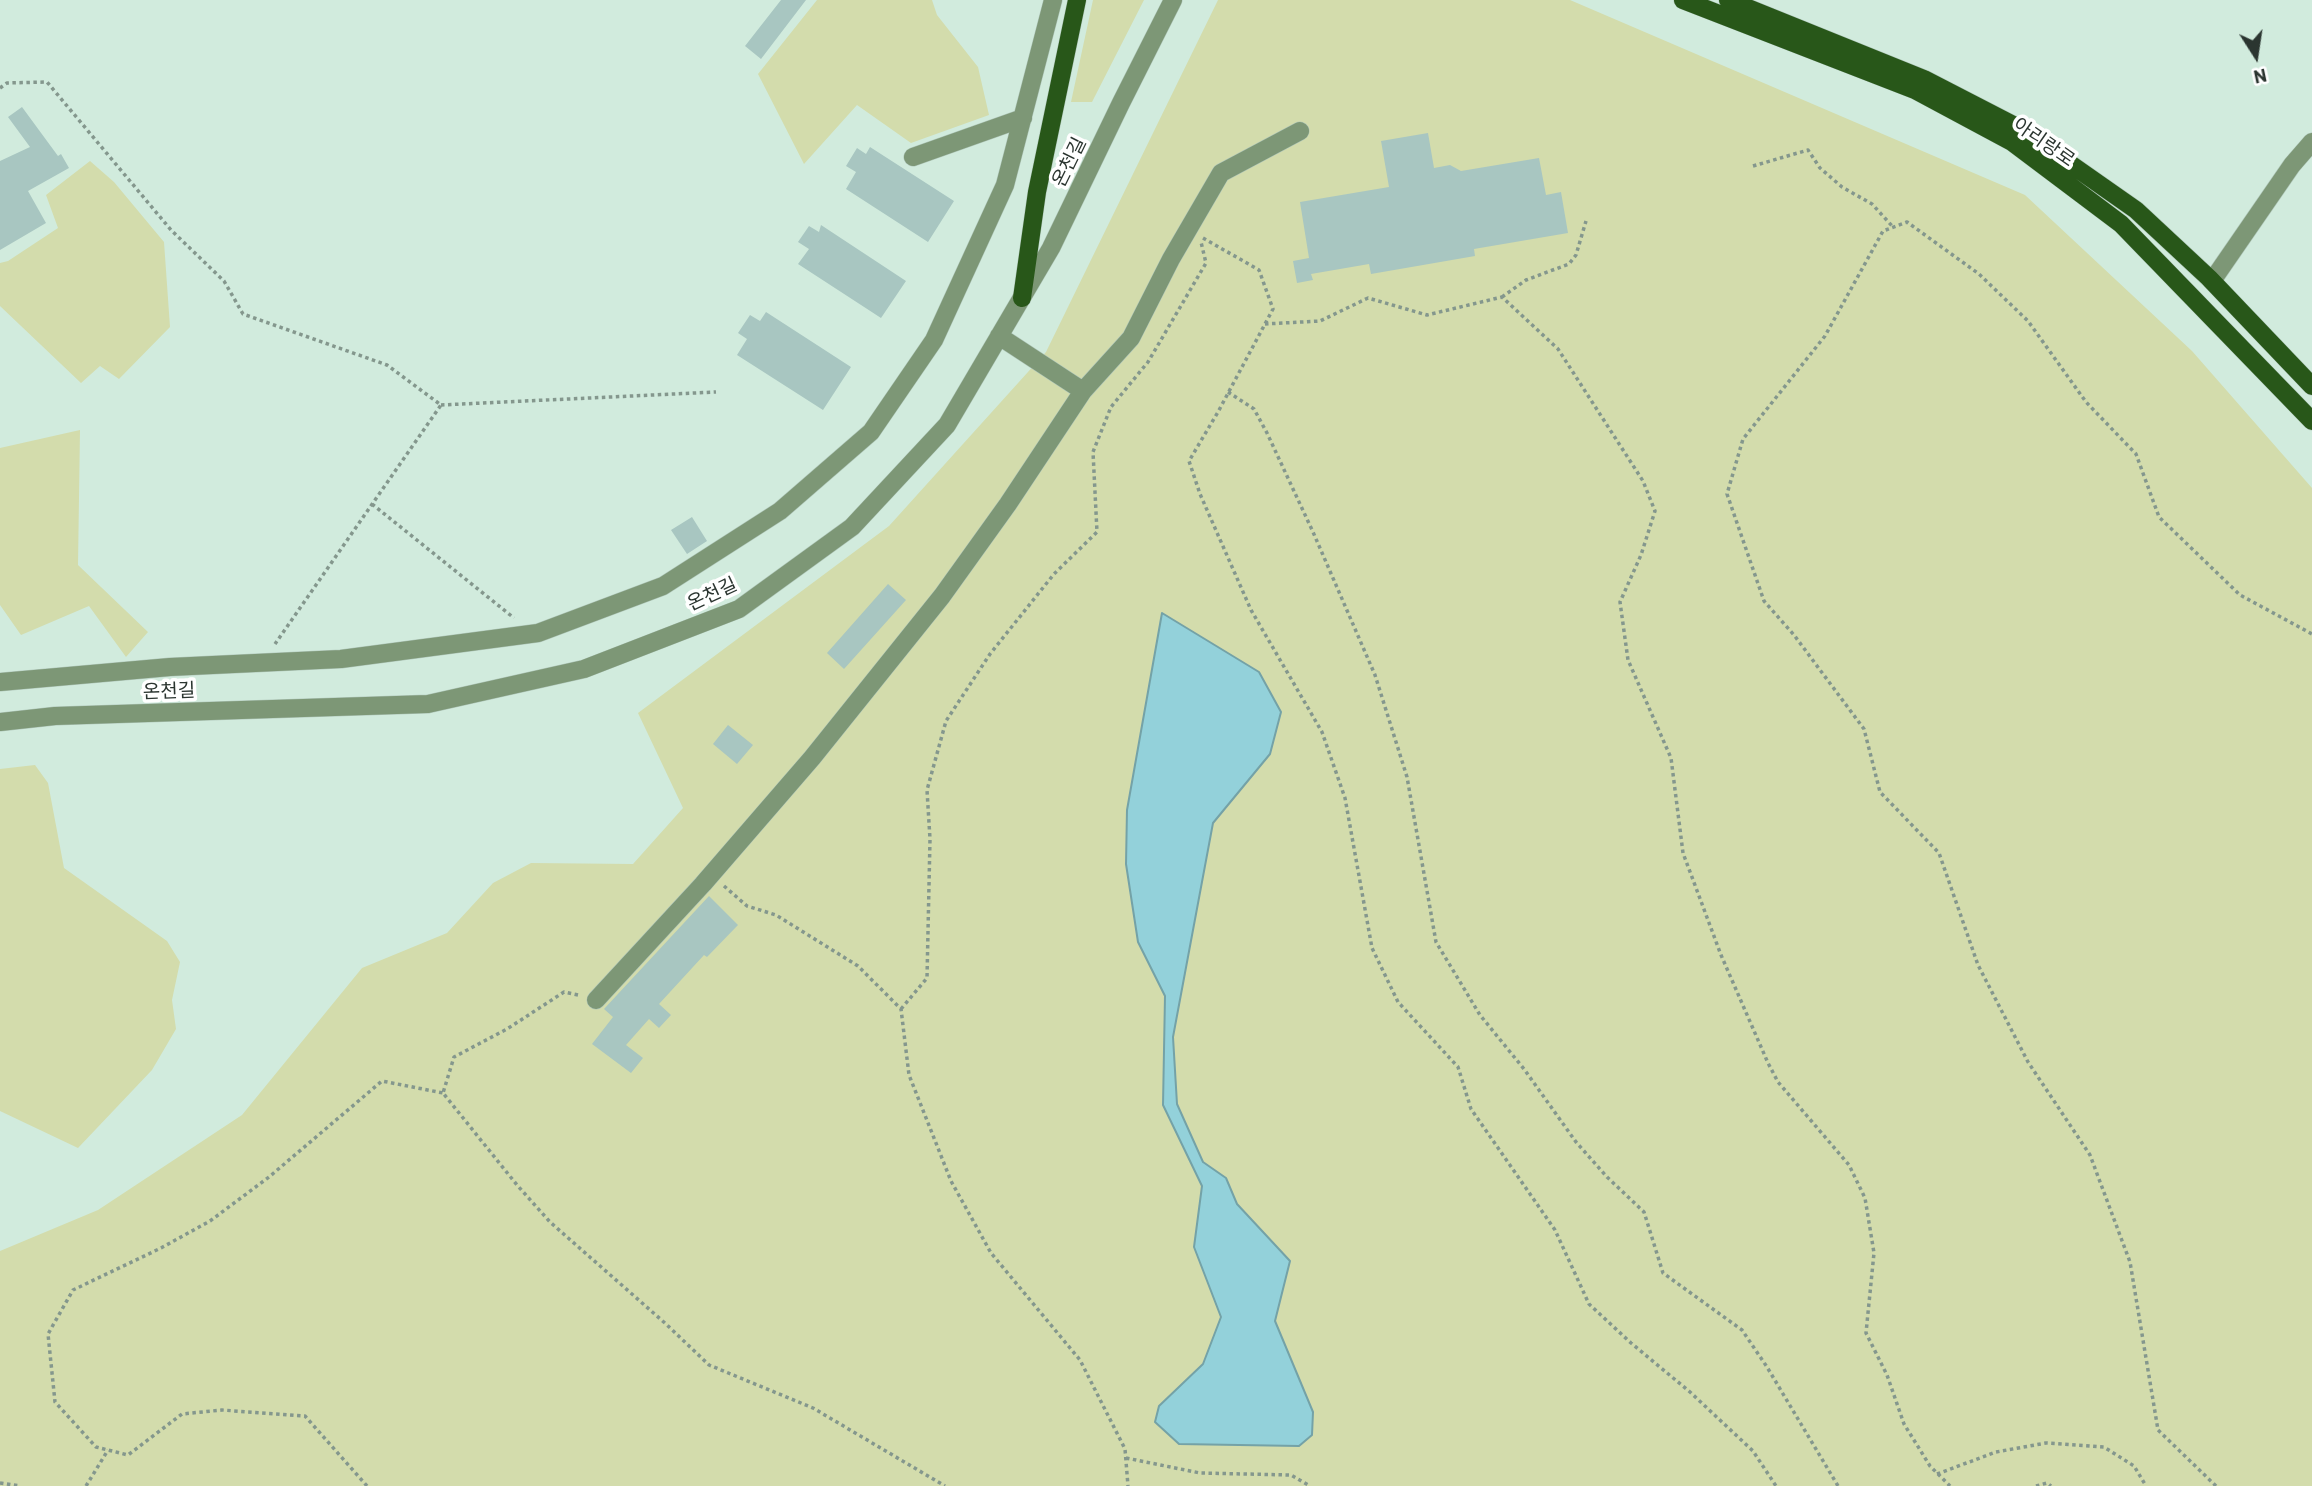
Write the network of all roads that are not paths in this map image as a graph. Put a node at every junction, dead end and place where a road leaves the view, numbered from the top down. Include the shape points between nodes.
1 (1053, 0) edge
2 (1077, 0) edge
3 (1173, 0) edge
4 (1683, 0) edge
5 (1728, 0) edge
6 (1023, 118) junction
7 (1300, 131) dead end
8 (2312, 142) edge
9 (913, 157) dead end
10 (2212, 281) junction
11 (1022, 298) junction
12 (999, 336) junction
13 (2312, 386) edge
14 (1083, 391) junction
15 (2312, 421) edge
16 (0, 682) edge
17 (0, 722) edge
18 (596, 1000) road end

1 - 6 street
2 - 11 main road via 1037,192
3 - 11 street, 온천길
4 - 15 main road, 아리랑로 via 1915,90 2012,142 2121,224
5 - 10 main road, 아리랑로 via 1924,79 2019,128 2136,210
6 - 9 street
6 - 16 street via 1005,185 933,340 871,432 780,511 663,586 538,633 341,659 170,667
7 - 14 street via 1221,173 1131,338
8 - 10 street
10 - 13 main road, 아리랑로
11 - 12 street, 온천길
12 - 14 street
12 - 17 street, 온천길 via 947,425 852,527 739,609 584,669 428,704 55,716
14 - 18 street via 942,596 812,758

